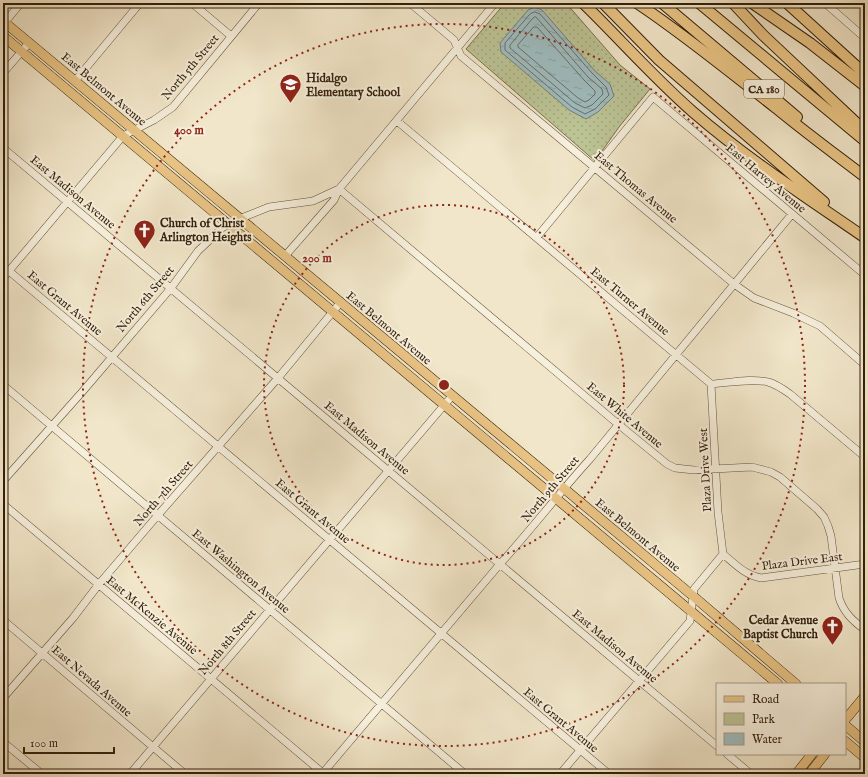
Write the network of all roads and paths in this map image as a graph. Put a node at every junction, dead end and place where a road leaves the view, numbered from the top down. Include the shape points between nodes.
1 (21, 3) edge
2 (140, 3) edge
3 (192, 3) edge
4 (259, 3) edge
5 (410, 3) edge
6 (495, 3) edge
7 (583, 3) edge
8 (637, 3) edge
9 (662, 3) edge
10 (699, 3) edge
11 (732, 3) edge
12 (752, 3) edge
13 (787, 3) edge
14 (824, 3) edge
15 (604, 5) edge
16 (4, 22) edge
17 (3, 36) edge
18 (231, 36) junction
19 (865, 38) edge
20 (29, 42) junction
21 (457, 48) junction
22 (21, 52) junction
23 (3, 73) edge
24 (865, 74) edge
25 (76, 81) junction
26 (865, 86) edge
27 (397, 121) junction
28 (135, 130) junction
29 (865, 131) edge
30 (123, 136) junction
31 (865, 142) edge
32 (3, 148) edge
33 (595, 168) junction
34 (865, 177) edge
35 (339, 190) junction
36 (68, 202) junction
37 (792, 214) junction
38 (240, 218) junction
39 (227, 224) junction
40 (865, 237) edge
41 (537, 238) junction
42 (285, 256) junction
43 (3, 266) edge
44 (9, 271) junction
45 (865, 275) edge
46 (3, 278) edge
47 (734, 284) junction
48 (171, 288) junction
49 (340, 302) junction
50 (332, 312) junction
51 (676, 354) junction
52 (111, 356) junction
53 (865, 365) edge
54 (278, 378) junction
55 (711, 384) junction
56 (3, 385) edge
57 (452, 396) junction
58 (444, 405) junction
59 (618, 424) junction
60 (51, 426) junction
61 (218, 446) junction
62 (865, 457) edge
63 (716, 469) junction
64 (388, 470) junction
65 (3, 481) edge
66 (563, 489) junction
67 (556, 498) junction
68 (3, 504) edge
69 (158, 515) junction
70 (329, 539) junction
71 (723, 554) junction
72 (500, 564) junction
73 (865, 564) edge
74 (835, 568) junction
75 (99, 584) junction
76 (693, 596) junction
77 (269, 609) junction
78 (691, 612) junction
79 (3, 620) edge
80 (865, 630) edge
81 (442, 633) junction
82 (42, 653) junction
83 (211, 678) junction
84 (639, 681) junction
85 (777, 683) edge
86 (795, 683) edge
87 (865, 696) edge
88 (3, 698) edge
89 (382, 704) junction
90 (846, 719) edge
91 (846, 726) edge
92 (3, 742) edge
93 (846, 742) edge
94 (865, 742) edge
95 (716, 745) edge
96 (153, 747) junction
97 (581, 750) junction
98 (728, 755) edge
99 (811, 755) edge
100 (824, 755) edge
101 (865, 758) edge
102 (42, 774) edge
103 (130, 774) edge
104 (185, 774) edge
105 (323, 774) edge
106 (465, 774) edge
107 (560, 774) edge
108 (609, 774) edge
109 (751, 774) edge
110 (796, 774) edge
111 (809, 774) edge

1 - 16 street
2 - 25 street
3 - 18 street
4 - 18 street, North 5th Street
5 - 21 street, East Thomas Avenue via 454,40
6 - 21 street
7 - 40 highway via 657,79 707,124 762,166
8 - 34 highway via 713,57
9 - 34 highway, CA 180
10 - 31 highway, CA 180
11 - 29 highway via 763,36
12 - 26 highway via 810,43
13 - 24 highway
14 - 19 street
15 - 40 highway via 658,60
16 - 20 main road, East Belmont Avenue
17 - 22 main road, East Belmont Avenue
18 - 28 street, North 5th Street via 173,107
20 - 22 street
20 - 25 main road, East Belmont Avenue
21 - 27 street
21 - 33 street, East Thomas Avenue via 461,56
22 - 23 street
22 - 30 main road, East Belmont Avenue
25 - 28 main road, East Belmont Avenue
27 - 35 street
27 - 41 street, East Turner Avenue
28 - 30 street, North 5th Street
28 - 38 main road, East Belmont Avenue
30 - 36 street, North 5th Street
30 - 39 main road, East Belmont Avenue
32 - 36 street, East Madison Avenue
33 - 37 street, East Harvey Avenue via 653,98
33 - 41 street
33 - 47 street, East Thomas Avenue
35 - 38 street, North 6th Street via 313,201 269,207
35 - 42 street via 334,200
35 - 59 street, East White Avenue
36 - 44 street, North 5th Street
36 - 48 street, East Madison Avenue
37 - 45 street, East Harvey Avenue
37 - 47 street, North 9th Street
38 - 39 street, North 6th Street
38 - 42 main road, East Belmont Avenue
39 - 48 street, North 6th Street via 198,251
39 - 50 main road, East Belmont Avenue
41 - 51 street, East Turner Avenue
42 - 49 main road, East Belmont Avenue
43 - 44 street, East Grant Avenue
44 - 46 street, North 5th Street
44 - 52 street, East Grant Avenue
47 - 51 street, North 9th Street
47 - 53 street, East Thomas Avenue via 754,298 820,326
48 - 52 street, North 6th Street
48 - 54 street, East Madison Avenue
49 - 50 street, North 7th Street
49 - 57 main road, East Belmont Avenue
50 - 54 street, North 7th Street
50 - 58 main road, East Belmont Avenue
51 - 55 street, East Turner Avenue
51 - 59 street, North 9th Street
52 - 60 street, North 6th Street
52 - 61 street, East Grant Avenue
54 - 61 street, North 7th Street
54 - 64 street, East Madison Avenue
55 - 62 street via 757,381 778,386
55 - 63 street, Plaza Drive West
56 - 60 street, East Washington Avenue
57 - 58 street, North 8th Street
57 - 66 main road, East Belmont Avenue
58 - 64 street, North 8th Street
58 - 67 main road, East Belmont Avenue
59 - 63 street, East White Avenue via 660,459 675,468
59 - 66 street, North 9th Street
60 - 65 street, North 6th Street
60 - 69 street, East Washington Avenue
61 - 69 street, North 7th Street
61 - 70 street, East Grant Avenue
63 - 71 street, Plaza Drive West
63 - 74 street, East White Avenue via 752,467 780,477 824,517 831,536
64 - 70 street, North 8th Street
64 - 72 street, East Madison Avenue
66 - 67 street, North 9th Street
66 - 76 main road, East Belmont Avenue
67 - 72 street, North 9th Street
67 - 78 main road, East Belmont Avenue
68 - 75 street, East McKenzie Avenue
69 - 75 street, North 7th Street
69 - 77 street, East Washington Avenue
70 - 77 street, North 8th Street
70 - 81 street, East Grant Avenue
71 - 74 street, Plaza Drive East via 744,571 761,578
71 - 76 street via 694,588
72 - 81 street, North 9th Street
72 - 84 street, East Madison Avenue
73 - 74 street, Plaza Drive East
74 - 80 street, East White Avenue via 842,607 852,620
75 - 82 street, North 7th Street
75 - 83 street, East McKenzie Avenue
76 - 78 street
76 - 86 main road, East Belmont Avenue
77 - 83 street, North 8th Street
77 - 89 street, East Washington Avenue
78 - 84 street via 690,620
78 - 85 main road, East Belmont Avenue
79 - 82 street, East Nevada Avenue
81 - 89 street, North 9th Street
81 - 97 street, East Grant Avenue
82 - 88 street, North 7th Street
82 - 96 street, East Nevada Avenue
83 - 96 street, North 8th Street
83 - 105 street, East McKenzie Avenue
84 - 95 street, East Madison Avenue
84 - 97 street
87 - 90 main road
89 - 105 street, North 9th Street
89 - 106 street, East Washington Avenue
91 - 94 main road
92 - 102 street
93 - 101 main road
96 - 103 street, North 8th Street
96 - 104 street, East Nevada Avenue
97 - 107 street
97 - 108 street, East Grant Avenue
98 - 109 street
99 - 110 main road
100 - 111 main road

